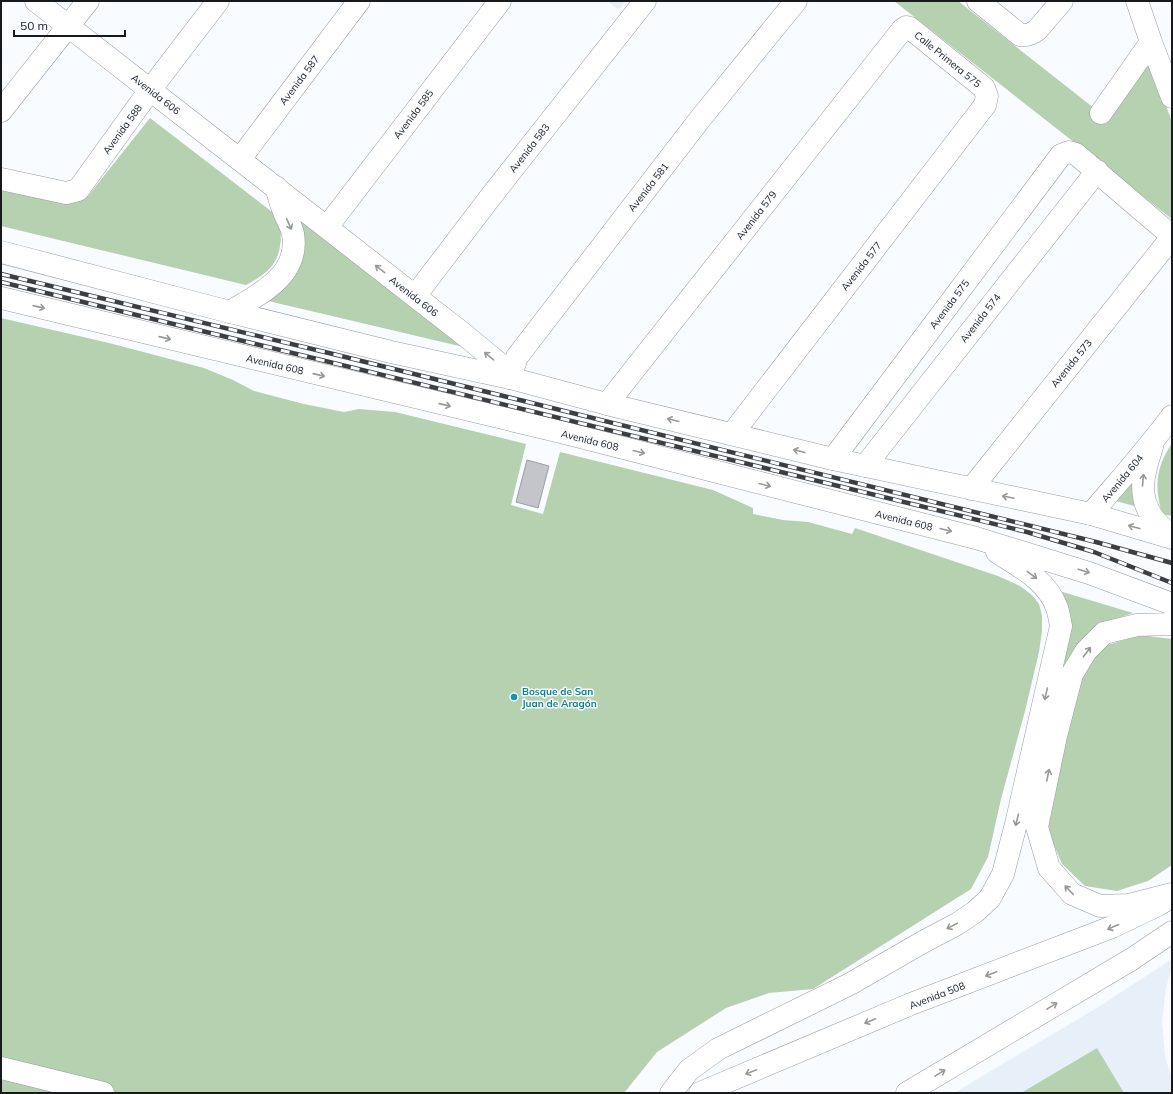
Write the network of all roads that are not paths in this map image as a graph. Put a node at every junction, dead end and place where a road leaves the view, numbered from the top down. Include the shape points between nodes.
1 (36, 1) edge
2 (88, 1) edge
3 (218, 1) edge
4 (359, 1) edge
5 (500, 1) edge
6 (645, 1) edge
7 (796, 1) edge
8 (978, 1) edge
9 (1062, 1) edge
10 (1137, 1) edge
11 (68, 26) junction
12 (906, 27) joint
13 (1151, 42) junction
14 (150, 90) junction
15 (987, 96) joint
16 (1172, 97) edge
17 (1, 111) edge
18 (1101, 112) dead end
19 (240, 159) junction
20 (1097, 172) junction
21 (1, 179) edge
22 (276, 188) junction
23 (327, 227) junction
24 (1172, 236) edge
25 (1, 252) edge
26 (415, 296) junction
27 (1, 298) edge
28 (230, 312) junction
29 (510, 378) junction
30 (607, 404) junction
31 (1172, 416) edge
32 (732, 434) junction
33 (1154, 442) junction
34 (833, 459) junction
35 (865, 466) junction
36 (971, 489) junction
37 (1091, 514) junction
38 (1172, 537) edge
39 (976, 538) junction
40 (1172, 604) edge
41 (1172, 624) edge
42 (1172, 895) edge
43 (1172, 932) edge
44 (1, 1068) edge
45 (706, 1090) edge
46 (103, 1093) edge
47 (671, 1093) edge
48 (907, 1093) edge

1 - 11 main road, Avenida 606
2 - 11 main road
3 - 14 main road, Avenida 588
4 - 19 main road, Avenida 587
5 - 23 main road, Avenida 585
6 - 26 main road, Avenida 583
7 - 29 main road, Avenida 581 via 700,119 517,357
8 - 9 main road via 1020,35 1037,30
10 - 13 main road
11 - 14 main road, Avenida 606
11 - 17 main road
12 - 15 main road, Calle Primera 575 via 984,88
12 - 30 main road, Avenida 579
13 - 16 main road
13 - 18 main road
14 - 19 main road, Avenida 606
14 - 21 main road, Avenida 588 via 78,190 66,193
15 - 32 main road, Avenida 577 via 985,105
19 - 22 main road, Avenida 606
20 - 24 main road
20 - 34 main road, Avenida 575 via 1076,154 1069,152 1061,156
20 - 35 main road, Avenida 574
22 - 23 main road, Avenida 606
22 -> 28 main road via 293,233 293,254 284,273 274,284
26 -> 23 main road, Avenida 606
24 - 36 main road, Avenida 573
25 - 28 main road
29 -> 26 main road, Avenida 606 via 501,365
27 -> 39 main road, Avenida 608 via 553,430
28 - 29 main road
29 - 30 main road
32 -> 30 main road
31 - 33 main road, Avenida 604
34 -> 32 main road
33 - 37 main road, Avenida 604
38 -> 33 main road, Avenida 604 via 1154,519 1146,506 1143,494 1145,468
34 - 35 main road
35 - 36 main road
37 -> 36 main road
38 -> 37 main road
39 -> 40 main road, Avenida 608 via 1090,572
39 -> 47 main road via 1036,577 1051,594 1061,626 1003,874 990,898 957,924 850,984 718,1049 690,1070
42 -> 41 main road via 1129,906 1100,906 1072,894 1049,868 1037,827 1072,674 1086,652 1104,633 1137,625
42 -> 45 main road, Avenida 508 via 1158,905 1112,927 911,1004
48 -> 43 main road via 1132,959
44 - 46 main road

